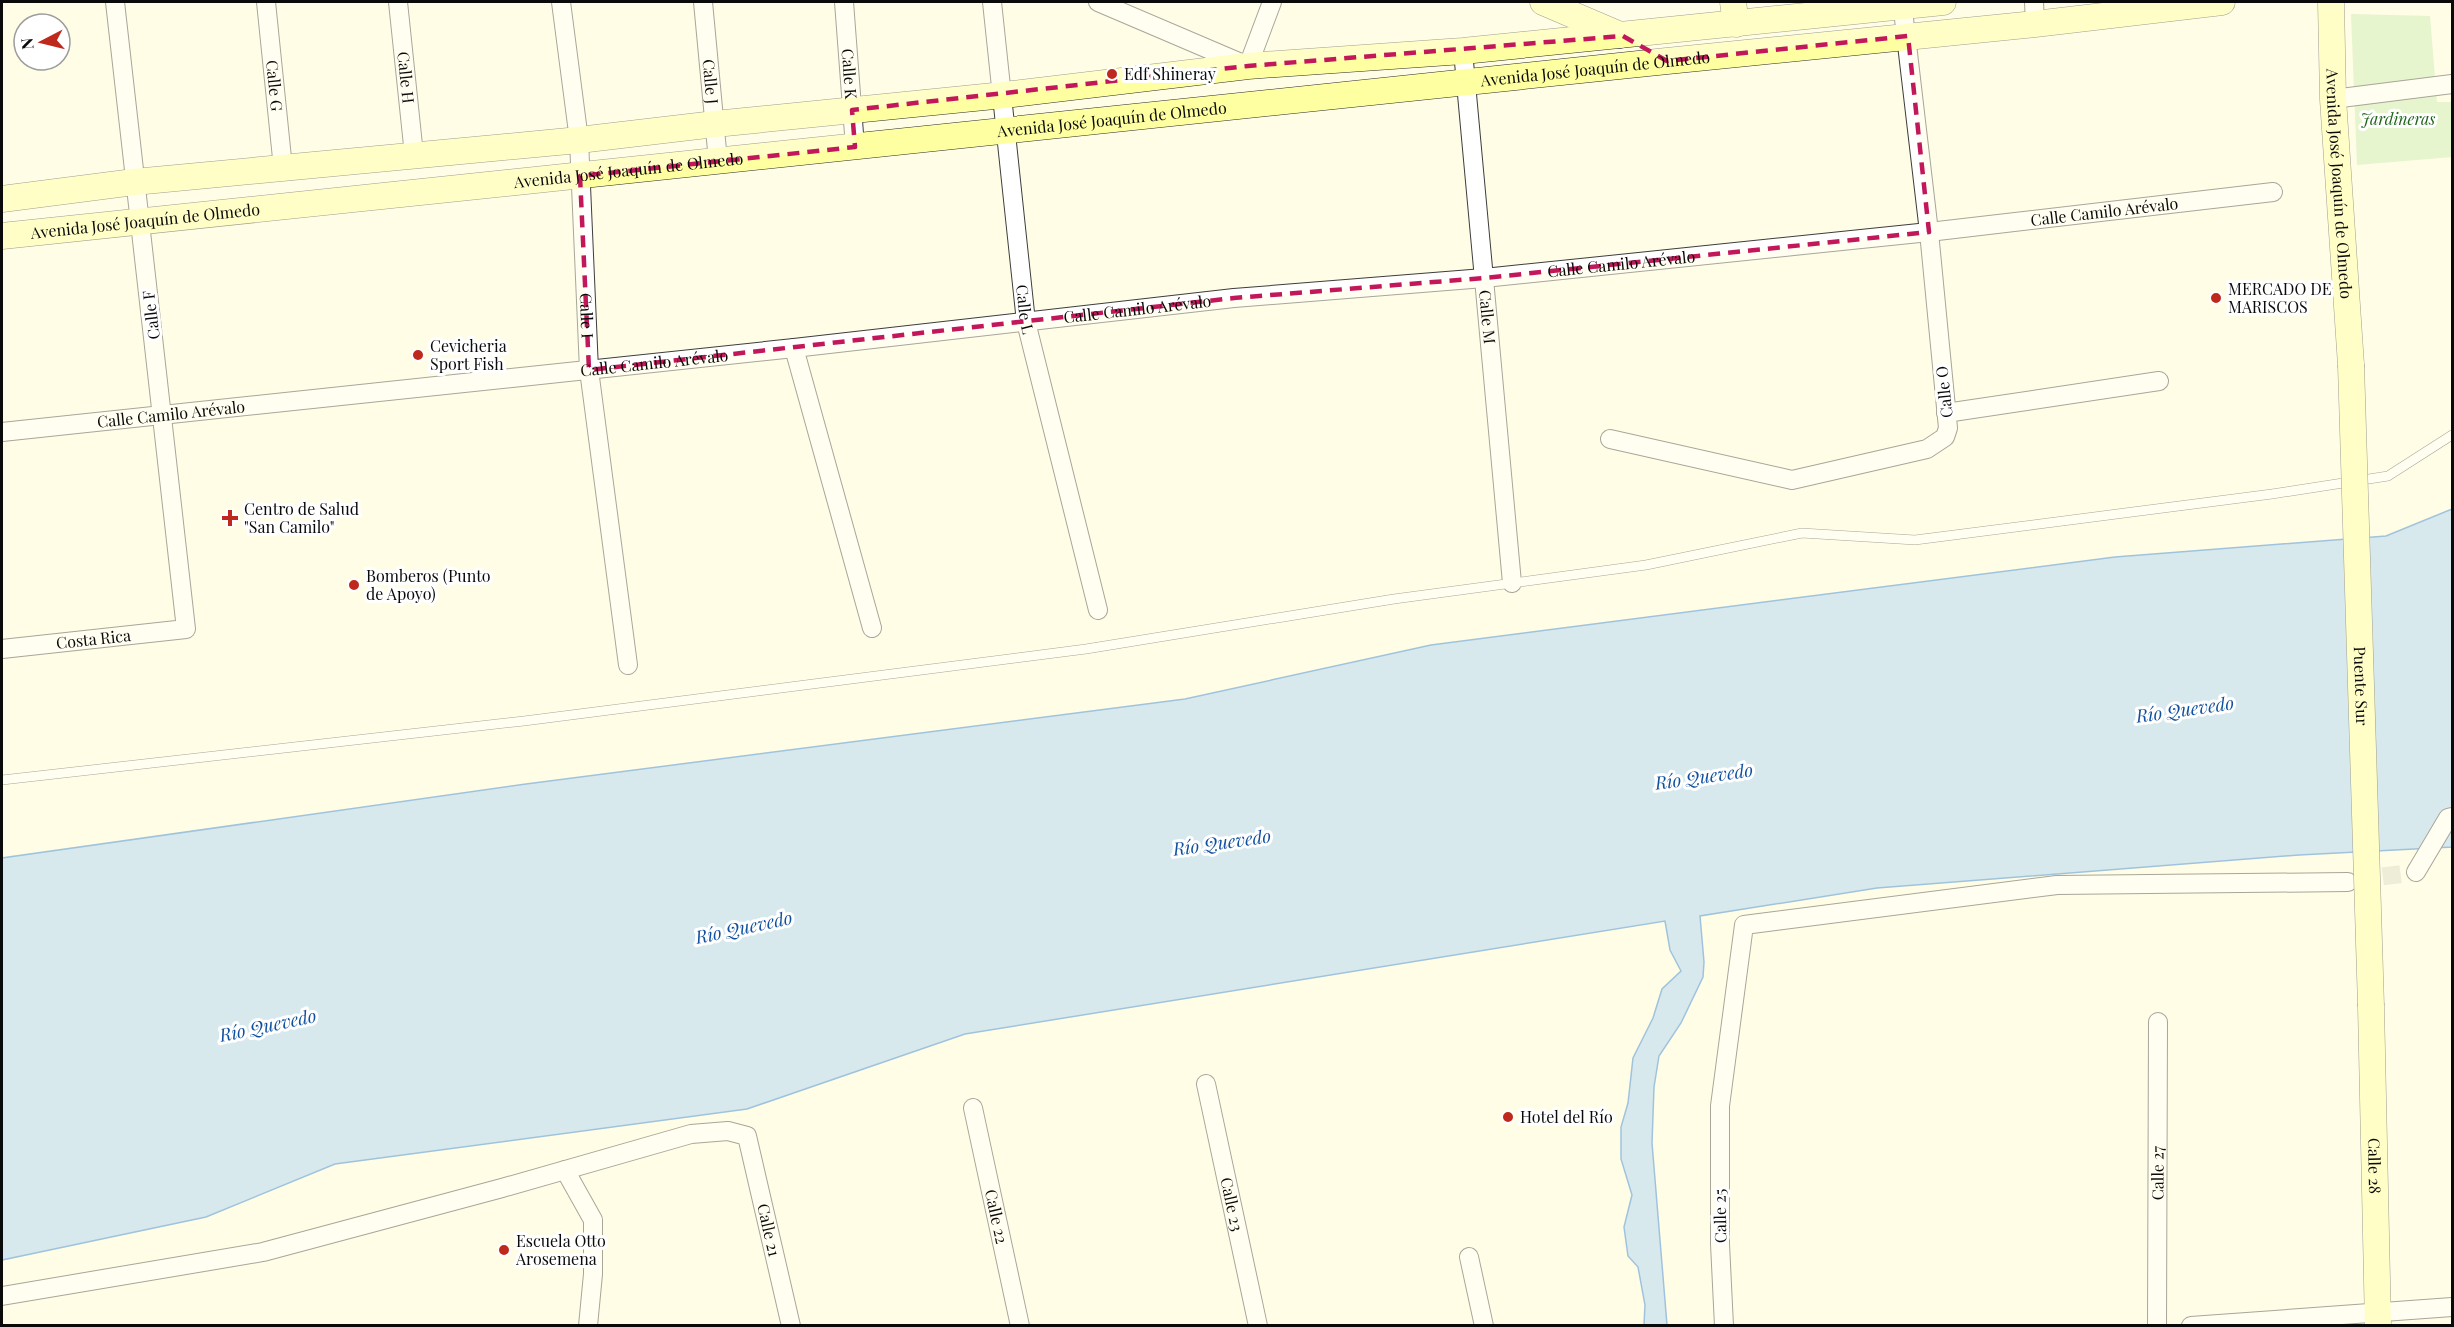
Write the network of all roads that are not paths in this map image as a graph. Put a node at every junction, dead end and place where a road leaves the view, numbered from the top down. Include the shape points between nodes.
1 (115, 2) edge
2 (266, 2) edge
3 (398, 2) edge
4 (561, 2) edge
5 (703, 2) edge
6 (844, 2) edge
7 (992, 2) edge
8 (1098, 2) edge
9 (1272, 2) edge
10 (1543, 2) edge
11 (1943, 2) edge
12 (2222, 2) edge
13 (2331, 2) edge
14 (1902, 4) edge
15 (2175, 4) edge
16 (1735, 13) edge
17 (2035, 13) edge
18 (1623, 36) junction
19 (1908, 36) junction
20 (1463, 51) junction
21 (1667, 61) junction
22 (1248, 66) junction
23 (1466, 83) junction
24 (2452, 84) edge
25 (1004, 95) junction
26 (2333, 99) junction
27 (852, 110) junction
28 (715, 124) junction
29 (1006, 131) junction
30 (579, 140) junction
31 (855, 147) junction
32 (414, 155) junction
33 (718, 161) junction
34 (283, 168) junction
35 (580, 176) junction
36 (134, 182) junction
37 (2273, 192) dead end
38 (2, 199) edge
39 (139, 222) junction
40 (1929, 232) junction
41 (2, 236) edge
42 (1484, 278) junction
43 (1026, 322) junction
44 (794, 348) junction
45 (2351, 365) joint
46 (589, 370) junction
47 (2159, 381) dead end
48 (1946, 413) junction
49 (162, 414) junction
50 (2, 432) edge
51 (2452, 435) edge
52 (1610, 439) dead end
53 (1512, 583) junction
54 (1098, 610) dead end
55 (872, 628) dead end
56 (186, 629) joint
57 (2, 649) edge
58 (628, 665) dead end
59 (2, 780) edge
60 (2452, 817) edge
61 (2416, 872) dead end
62 (2348, 882) tunnel mouth
63 (2371, 1006) joint
64 (2158, 1022) dead end
65 (1206, 1084) dead end
66 (973, 1108) dead end
67 (565, 1170) junction
68 (1469, 1257) dead end
69 (2, 1296) edge
70 (2452, 1307) edge
71 (2378, 1318) edge
72 (588, 1326) edge
73 (791, 1326) edge
74 (1020, 1326) edge
75 (1258, 1326) edge
76 (1484, 1326) edge
77 (1724, 1326) edge
78 (2157, 1326) edge
79 (2191, 1326) edge

1 - 36 street, Calle F
2 - 34 street, Calle G
3 - 32 street, Calle H
4 - 30 street, Calle I
5 - 28 street, Calle J
6 - 27 street, Calle K
7 - 25 street, Calle L
8 - 22 street
9 - 22 street
10 - 18 main road
11 - 14 main road, Avenida José Joaquín de Olmedo
12 - 15 main road, Avenida José Joaquín de Olmedo
13 - 26 main road, Avenida José Joaquín de Olmedo
14 - 16 main road, Avenida José Joaquín de Olmedo
14 - 19 street, Calle O
15 - 17 main road, Avenida José Joaquín de Olmedo
16 - 18 main road, Avenida José Joaquín de Olmedo
17 - 19 main road, Avenida José Joaquín de Olmedo
18 - 20 main road, Avenida José Joaquín de Olmedo
18 - 21 main road
19 - 21 main road, Avenida José Joaquín de Olmedo
19 - 40 street, Calle O
20 - 22 main road, Avenida José Joaquín de Olmedo
20 - 23 street, Calle M
21 - 23 main road, Avenida José Joaquín de Olmedo
22 - 25 main road, Avenida José Joaquín de Olmedo
23 - 29 main road, Avenida José Joaquín de Olmedo
23 - 42 street, Calle M
24 - 26 street
25 - 27 main road, Avenida José Joaquín de Olmedo
25 - 29 street, Calle L
26 - 45 main road, Avenida José Joaquín de Olmedo
27 - 28 main road, Avenida José Joaquín de Olmedo
27 - 31 street, Calle K
28 - 30 main road, Avenida José Joaquín de Olmedo
28 - 33 street, Calle J
29 - 31 main road, Avenida José Joaquín de Olmedo
29 - 43 street, Calle L
30 - 32 main road, Avenida José Joaquín de Olmedo
30 - 35 street, Calle I
31 - 33 main road, Avenida José Joaquín de Olmedo
32 - 34 main road, Avenida José Joaquín de Olmedo
33 - 35 main road, Avenida José Joaquín de Olmedo
34 - 36 main road, Avenida José Joaquín de Olmedo
35 - 39 main road, Avenida José Joaquín de Olmedo
35 - 46 street, Calle I
36 - 38 main road, Avenida José Joaquín de Olmedo
36 - 39 street, Calle F
37 - 40 street, Calle Camilo Arévalo
39 - 41 main road, Avenida José Joaquín de Olmedo
39 - 49 street, Calle F
40 - 42 street, Calle Camilo Arévalo
40 - 48 street, Calle O
42 - 43 street, Calle Camilo Arévalo via 1234,298
42 - 53 street, Calle M
43 - 44 street, Calle Camilo Arévalo
43 - 54 street, Calle L
44 - 46 street, Calle Camilo Arévalo
44 - 55 street
45 - 63 main road, Puente Sur, bridge
46 - 49 street, Calle Camilo Arévalo
46 - 58 street, Calle I
47 - 48 street
48 - 52 street, Calle O via 1945,437 1927,449 1792,480
49 - 50 street, Calle Camilo Arévalo
49 - 56 street, Calle F
51 - 53 lane via 2388,476 1915,540 1802,533 1646,565
53 - 59 lane via 1086,649 524,722
56 - 57 street, Costa Rica
60 - 61 street
62 - 77 street, Calle 25 via 2057,885 1744,926 1720,1106
63 - 71 main road, Calle 28
64 - 78 street, Calle 27
65 - 75 street, Calle 23
66 - 74 street, Calle 22
67 - 69 street via 263,1252
67 - 72 street via 593,1221
67 - 73 street, Calle 21 via 691,1134 728,1131 747,1136
68 - 76 street
70 - 71 street
71 - 79 street

